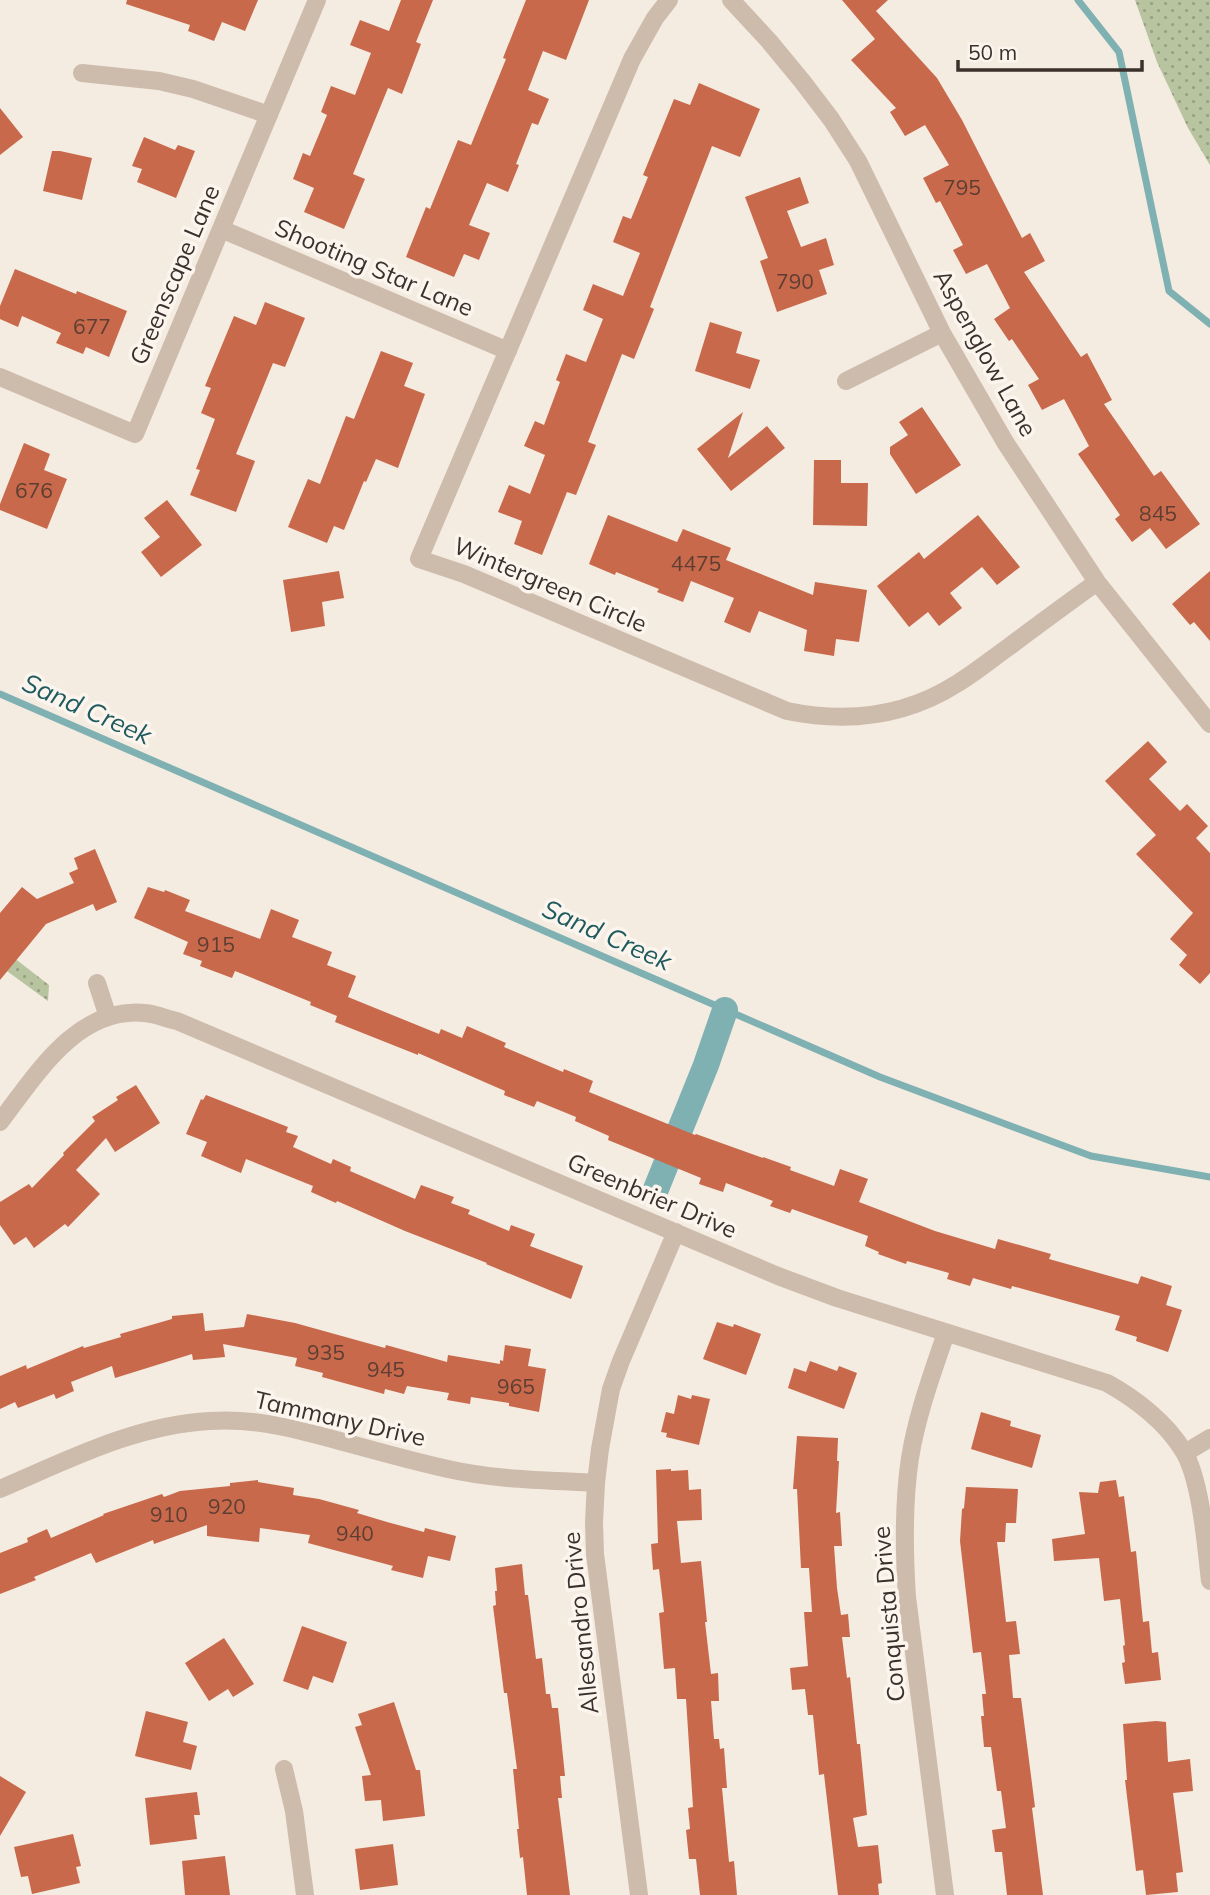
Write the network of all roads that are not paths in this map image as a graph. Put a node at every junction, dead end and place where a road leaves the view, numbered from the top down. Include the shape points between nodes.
1 (317, 0) edge
2 (669, 0) edge
3 (730, 0) edge
4 (82, 73) dead end
5 (269, 115) junction
6 (221, 229) junction
7 (942, 333) junction
8 (508, 351) junction
9 (0, 377) edge
10 (846, 381) dead end
11 (1097, 582) junction
12 (1210, 724) edge
13 (97, 983) dead end
14 (108, 1017) junction
15 (0, 1122) edge
16 (676, 1232) junction
17 (946, 1334) junction
18 (1210, 1438) edge
19 (1185, 1453) junction
20 (596, 1483) junction
21 (0, 1489) edge
22 (1210, 1581) edge
23 (284, 1769) dead end
24 (305, 1895) edge
25 (639, 1895) edge
26 (945, 1895) edge

1 - 5 street, Greenscape Lane
2 - 8 street, Wintergreen Circle via 632,59
3 - 7 street, Aspenglow Lane via 802,81 858,161
4 - 5 street via 159,81
5 - 6 street, Greenscape Lane
6 - 8 street, Shooting Star Lane
6 - 9 street, Greenscape Lane via 135,434
7 - 10 street
7 - 11 street, Aspenglow Lane via 1005,442
8 - 11 street, Wintergreen Circle via 419,559 751,697 814,717 842,718 900,709 956,684
11 - 12 street, Aspenglow Lane
13 - 14 street
14 - 15 street, Greenbrier Drive via 83,1027 64,1043
14 - 16 street, Greenbrier Drive via 147,1013 177,1021
16 - 17 street, Greenbrier Drive via 836,1298
16 - 20 street, Allesandro Drive via 611,1389
17 - 19 street, Greenbrier Drive via 1107,1383 1145,1409
17 - 26 street, Conquista Drive via 925,1395 911,1458 904,1555
18 - 19 street
19 - 22 street, Greenbrier Drive via 1195,1480
20 - 21 street, Tammany Drive via 477,1475 276,1424 220,1420 136,1433
20 - 25 street, Allesandro Drive via 595,1554
23 - 24 street

